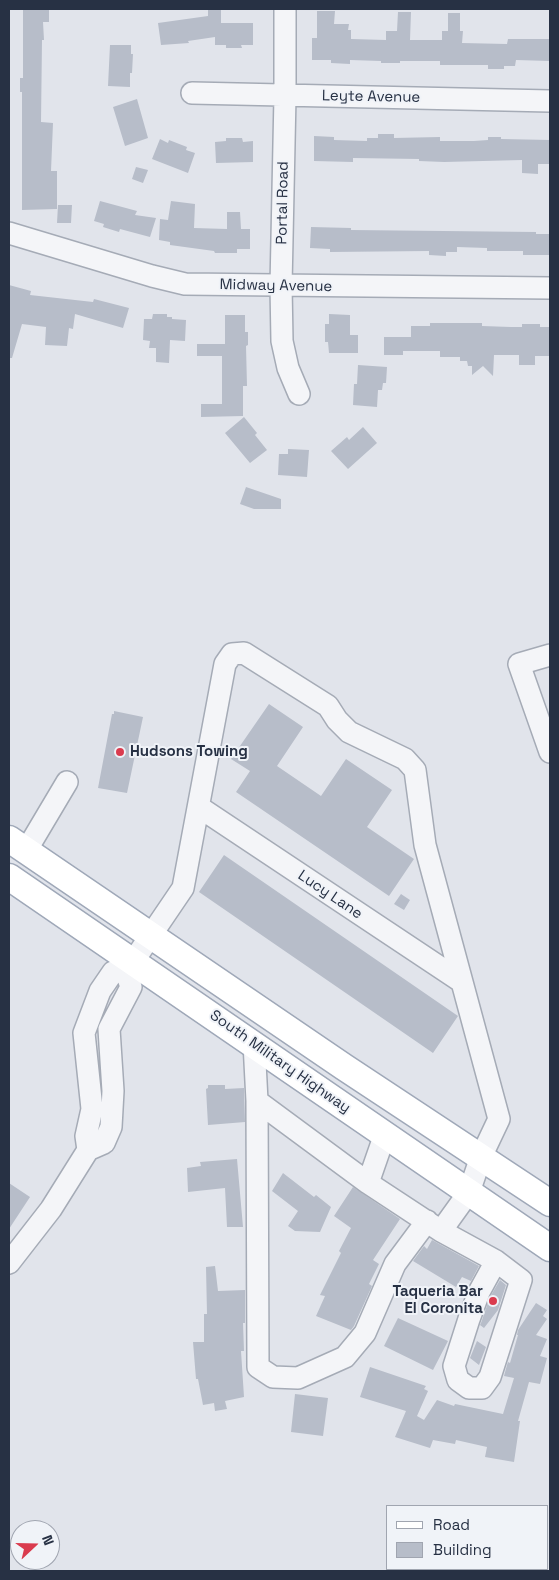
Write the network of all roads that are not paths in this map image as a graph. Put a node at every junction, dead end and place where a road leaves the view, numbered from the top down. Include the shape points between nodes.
1 (285, 9) edge
2 (192, 93) dead end
3 (285, 96) junction
4 (550, 101) edge
5 (9, 233) edge
6 (281, 286) junction
7 (550, 288) edge
8 (299, 394) dead end
9 (550, 655) edge
10 (550, 752) edge
11 (67, 782) dead end
12 (199, 807) junction
13 (18, 845) edge
14 (9, 877) edge
15 (152, 936) junction
16 (130, 967) junction
17 (462, 982) junction
18 (254, 1044) junction
19 (257, 1101) junction
20 (385, 1134) junction
21 (481, 1157) junction
22 (368, 1183) junction
23 (468, 1192) junction
24 (550, 1204) edge
25 (434, 1226) junction
26 (550, 1248) edge
27 (496, 1261) junction
28 (9, 1263) edge
29 (550, 1263) edge

1 - 3 street, Portal Road
2 - 3 street, Leyte Avenue
3 - 4 street, Leyte Avenue
3 - 6 street, Portal Road
5 - 6 street, Midway Avenue via 185,284
6 - 7 street, Midway Avenue
6 - 8 street, Portal Road via 282,341 288,368
9 - 10 street via 519,664
11 - 13 street
12 - 15 street via 183,888
12 - 17 street, Lucy Lane
12 - 17 street via 225,664 232,654 244,652 328,706 349,732 405,759 415,770 425,845
13 - 15 main road, South Military Highway
14 - 16 main road, South Military Highway
15 - 16 street
15 - 21 main road, South Military Highway
16 - 18 main road, South Military Highway
16 - 28 street via 113,972 100,991 84,1033 92,1109 86,1136 88,1150 51,1209
17 - 21 street via 499,1119
18 - 19 street
18 - 20 main road, South Military Highway
19 - 22 street
19 - 25 street via 258,1367 273,1377 298,1378 344,1357 365,1332 394,1264
20 - 22 street
20 - 23 main road, South Military Highway
21 - 23 street
21 - 24 main road, South Military Highway
22 - 25 street
23 - 25 street
23 - 26 main road, South Military Highway
23 - 29 main road
25 - 27 street
27 - 27 street via 521,1280 490,1377 482,1388 469,1388 458,1380 454,1366 468,1318

